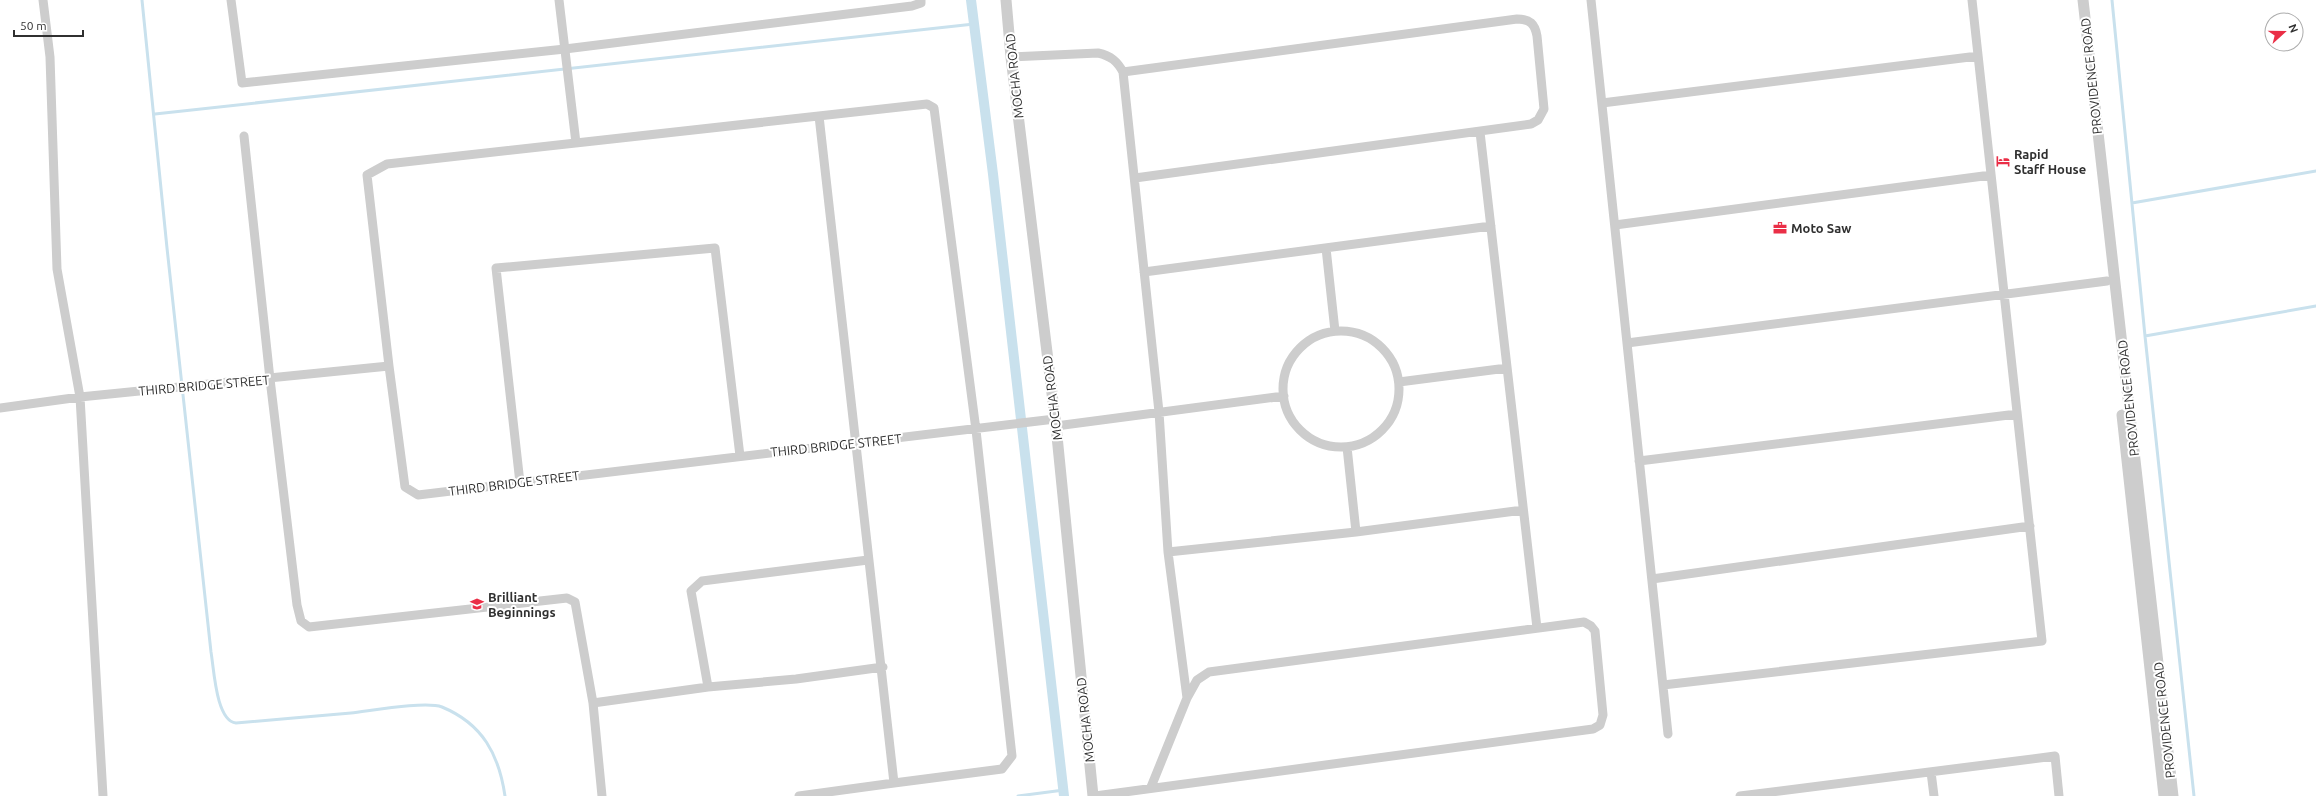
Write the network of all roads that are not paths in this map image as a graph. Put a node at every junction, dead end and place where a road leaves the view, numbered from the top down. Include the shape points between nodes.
1 (43, 0) edge
2 (231, 0) edge
3 (559, 0) edge
4 (922, 0) edge
5 (1006, 0) edge
6 (1591, 0) edge
7 (1972, 0) edge
8 (2076, 0) edge
9 (2083, 0) edge
10 (565, 49) junction
11 (1978, 56) junction
12 (1011, 57) junction
13 (1123, 72) junction
14 (1602, 103) junction
15 (819, 116) junction
16 (1480, 132) junction
17 (244, 136) dead end
18 (576, 143) junction
19 (1991, 175) junction
20 (1135, 178) junction
21 (1615, 225) junction
22 (1491, 226) junction
23 (1326, 248) junction
24 (1144, 272) junction
25 (2107, 281) junction
26 (2004, 295) junction
27 (1335, 331) junction
28 (1627, 343) junction
29 (388, 366) junction
30 (1507, 368) junction
31 (270, 379) junction
32 (1399, 382) junction
33 (1284, 396) junction
34 (80, 397) junction
35 (0, 408) edge
36 (1159, 412) junction
37 (2017, 414) junction
38 (1055, 423) junction
39 (976, 430) junction
40 (857, 443) junction
41 (1347, 447) junction
42 (740, 456) junction
43 (1639, 461) junction
44 (520, 483) junction
45 (1523, 510) junction
46 (2030, 526) junction
47 (1356, 532) junction
48 (1168, 552) junction
49 (868, 560) junction
50 (1652, 579) junction
51 (1537, 628) junction
52 (882, 667) junction
53 (1663, 685) junction
54 (708, 687) junction
55 (1187, 698) junction
56 (593, 703) junction
57 (1668, 734) dead end
58 (1931, 772) junction
59 (894, 783) junction
60 (1818, 786) junction
61 (1151, 787) junction
62 (103, 796) edge
63 (602, 796) edge
64 (799, 796) edge
65 (1094, 796) edge
66 (1740, 796) edge
67 (1819, 796) edge
68 (1934, 796) edge
69 (2059, 796) edge
70 (2164, 796) edge
71 (2172, 796) edge

1 - 34 street via 50,57 57,268
2 - 10 street via 242,82
3 - 10 street
4 - 10 street via 921,3 912,6
5 - 12 street, MOCHA ROAD
6 - 14 street
7 - 11 street
8 - 25 street, PROVIDENCE ROAD
9 - 71 street, PROVIDENCE ROAD
10 - 18 street
11 - 14 street
11 - 19 street
12 - 13 street via 1098,52 1116,61
12 - 38 street, MOCHA ROAD
13 - 16 street via 1525,19 1535,27 1544,109 1531,124
13 - 20 street
14 - 21 street
15 - 18 street
15 - 39 street via 927,104 934,108
15 - 40 street
16 - 20 street
16 - 22 street
17 - 31 street
18 - 29 street via 387,164 367,175
19 - 21 street
19 - 26 street
20 - 24 street
21 - 28 street
22 - 23 street
22 - 30 street
23 - 24 street
23 - 27 street
24 - 36 street
25 - 26 street
25 - 70 street, PROVIDENCE ROAD
26 - 28 street
26 - 37 street
27 - 32 street via 1361,334 1377,343 1394,364
27 - 33 street via 1317,336 1295,353 1285,373
28 - 43 street
29 - 31 street, THIRD BRIDGE STREET
29 - 44 street, THIRD BRIDGE STREET via 405,487 418,495
30 - 32 street
30 - 45 street
31 - 34 street, THIRD BRIDGE STREET
31 - 56 street via 301,621 309,627 566,598 575,602
32 - 41 street via 1398,400 1387,426 1369,440
33 - 36 street, THIRD BRIDGE STREET
33 - 41 street via 1289,414 1305,435 1329,446
34 - 35 street, THIRD BRIDGE STREET
34 - 62 street
36 - 38 street, THIRD BRIDGE STREET
36 - 48 street
37 - 43 street
37 - 46 street
38 - 39 street, THIRD BRIDGE STREET via 1035,422
38 - 65 street, MOCHA ROAD
39 - 40 street, THIRD BRIDGE STREET
39 - 59 street via 1012,756 1002,769
40 - 42 street, THIRD BRIDGE STREET
40 - 49 street
41 - 47 street
42 - 44 street, THIRD BRIDGE STREET
42 - 44 street via 715,248 496,268
43 - 50 street
45 - 47 street
45 - 51 street
46 - 50 street
46 - 53 street via 2042,641
47 - 48 street
48 - 55 street
49 - 52 street
49 - 54 street via 702,581 691,592
50 - 53 street
51 - 55 street via 1219,669 1197,680
51 - 61 street via 1584,622 1591,626 1594,631 1603,715 1597,727
52 - 54 street via 804,678
52 - 59 street
53 - 57 street
54 - 56 street
55 - 61 street
56 - 63 street
58 - 60 street
58 - 68 street
58 - 69 street via 2055,756
59 - 64 street
60 - 66 street
60 - 67 street
61 - 65 street

